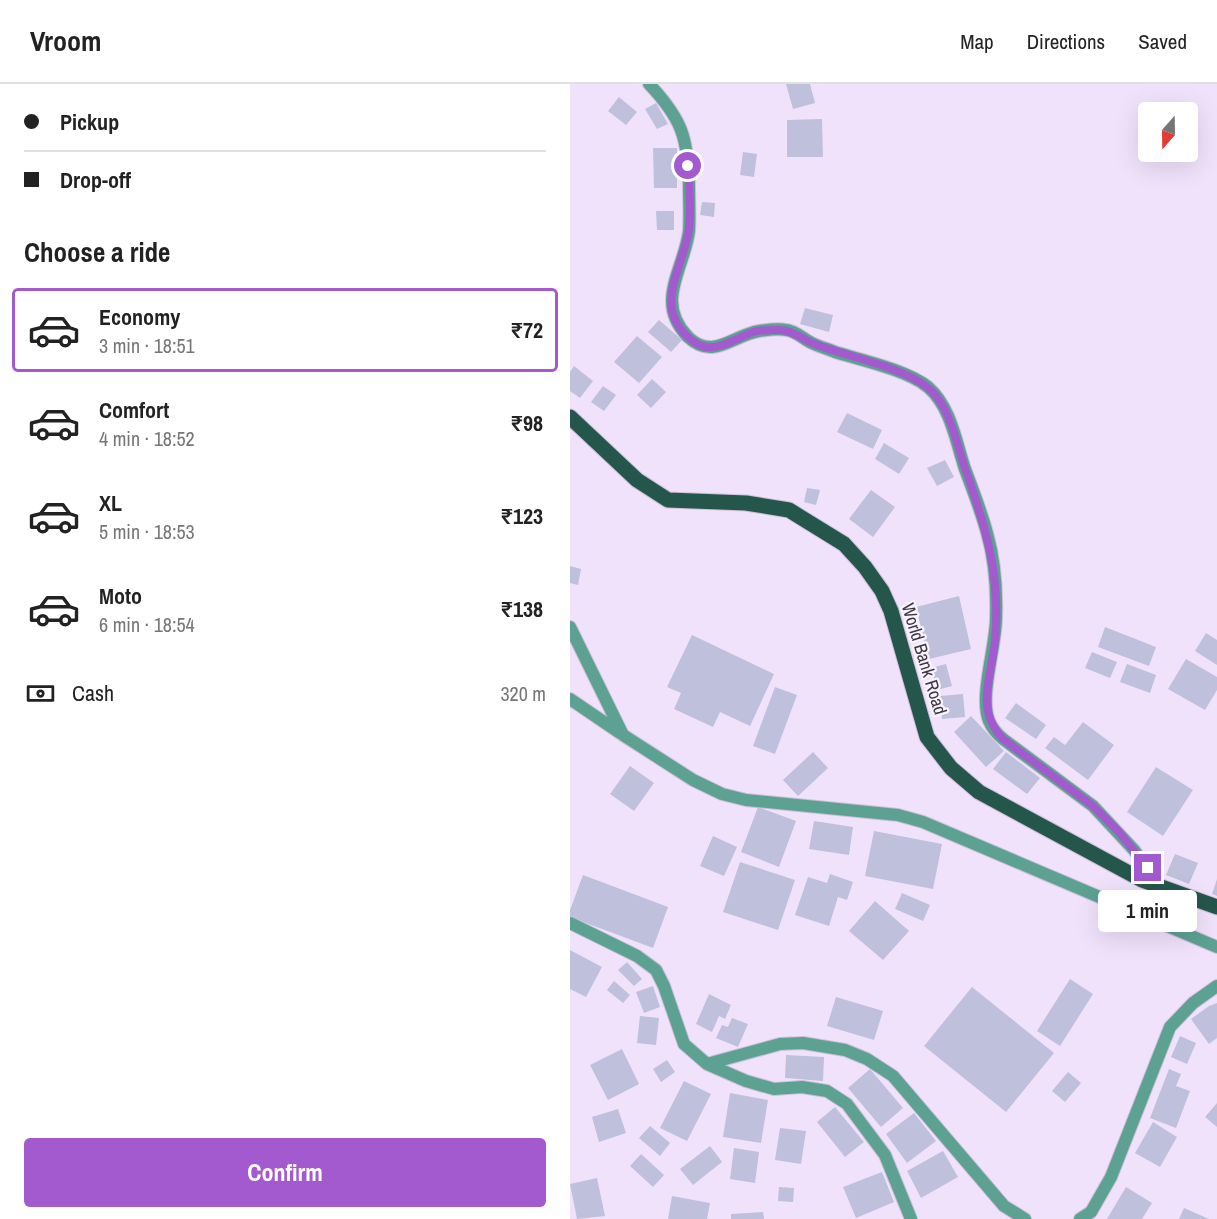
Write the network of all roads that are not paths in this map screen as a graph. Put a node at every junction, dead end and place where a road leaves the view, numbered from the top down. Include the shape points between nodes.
1 (649, 84) edge
2 (570, 417) edge
3 (570, 627) edge
4 (570, 699) edge
5 (623, 735) junction
6 (1161, 887) junction
7 (1217, 907) edge
8 (570, 923) edge
9 (1217, 946) edge
10 (1217, 986) edge
11 (707, 1064) junction
12 (911, 1219) edge
13 (1025, 1219) edge
14 (1080, 1219) edge

1 - 6 street via 675,116 687,147 689,232 672,300 679,326 698,345 706,347 718,347 756,331 786,330 913,379 936,396 953,429 993,558 996,619 986,694 988,719 1003,739 1093,806 1134,850
2 - 6 main road, World Bank Road via 637,480 668,500 746,503 789,510 844,544 882,591 927,738 951,768 980,792
3 - 5 street
4 - 5 street
5 - 9 street via 722,794 746,800 898,815 923,822
6 - 7 main road, World Bank Road
8 - 11 street via 638,956 656,970 684,1044
10 - 14 street via 1170,1027 1111,1177 1091,1212
11 - 12 street via 774,1089 802,1087 827,1091 847,1104 885,1155
11 - 13 street via 780,1044 803,1043 844,1050 867,1059 894,1076 1004,1206

